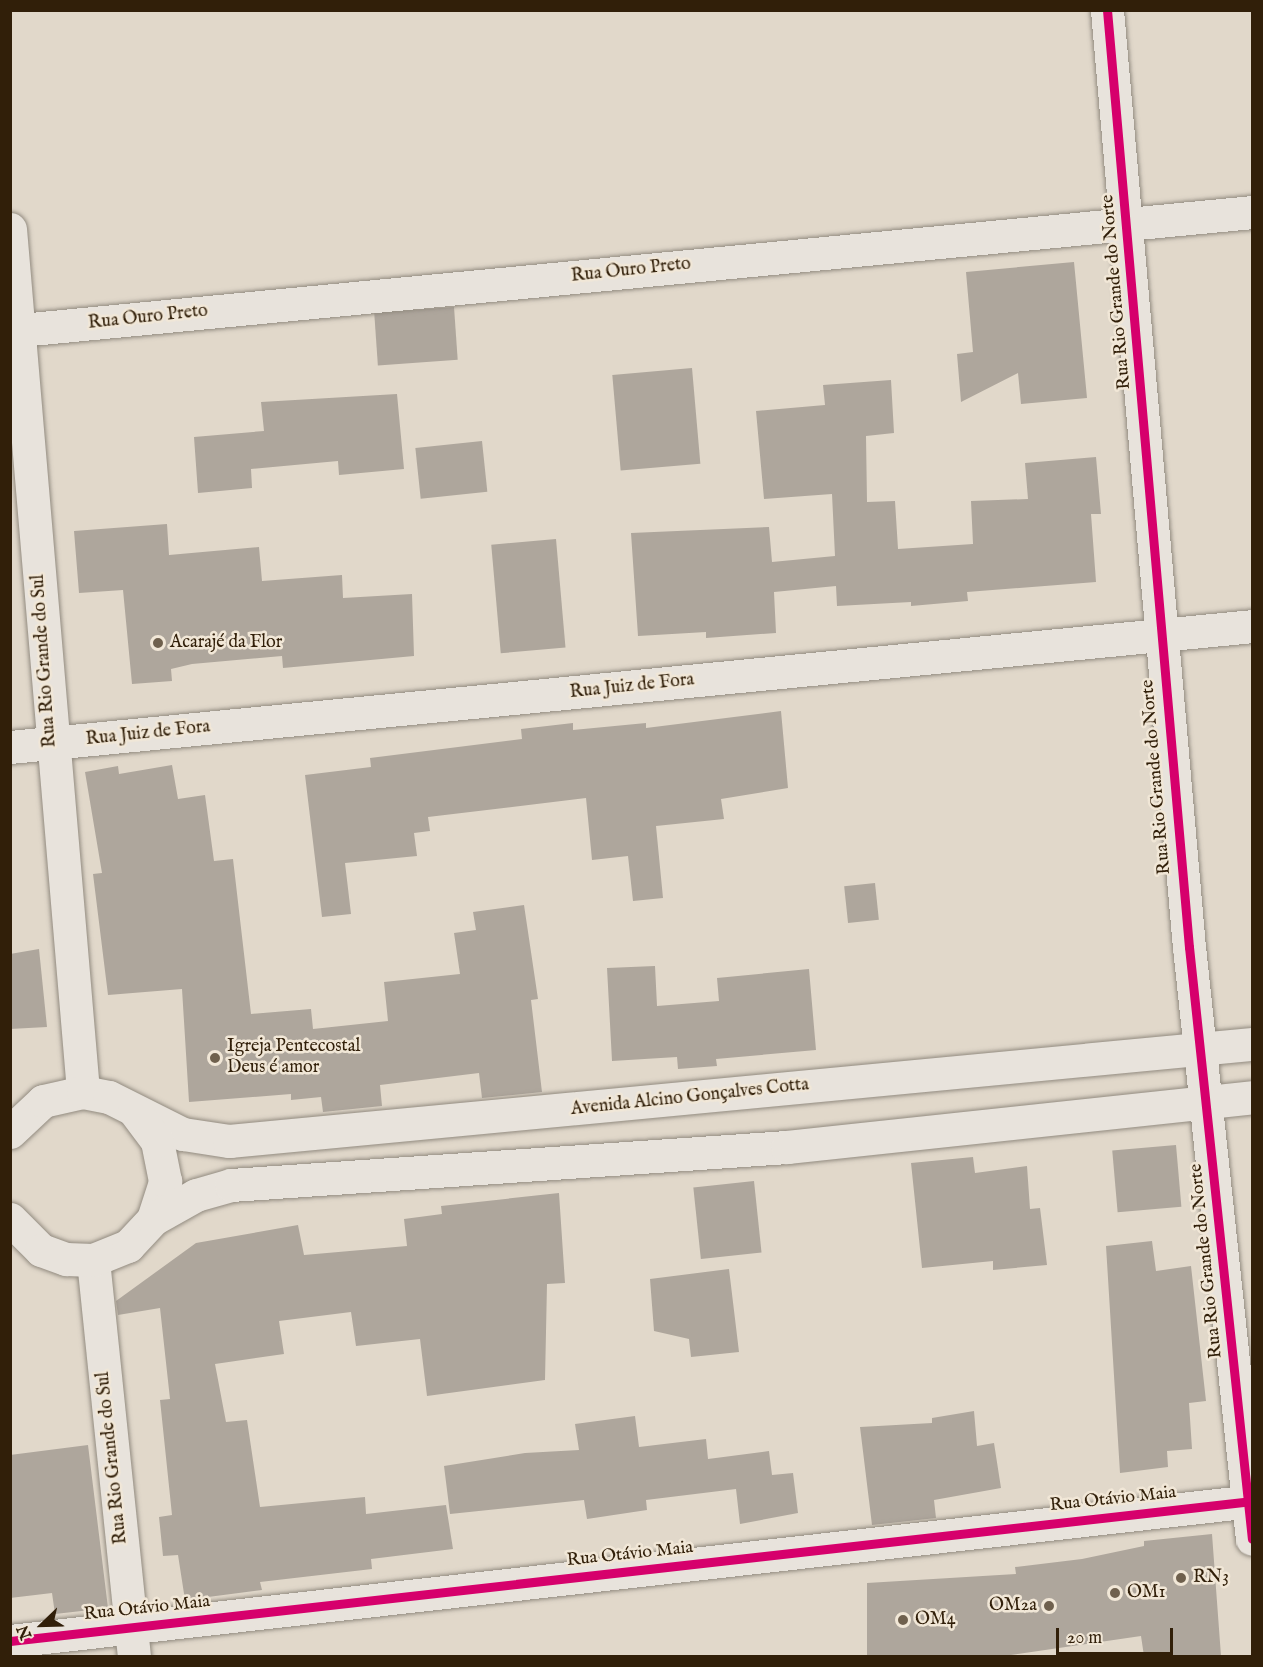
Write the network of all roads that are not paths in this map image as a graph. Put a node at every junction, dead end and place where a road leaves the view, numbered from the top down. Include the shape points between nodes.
1 (1107, 10) edge
2 (1252, 212) edge
3 (1128, 223) junction
4 (10, 229) edge
5 (16, 330) edge
6 (1252, 626) edge
7 (1161, 635) junction
8 (51, 743) junction
9 (10, 747) edge
10 (1252, 1044) edge
11 (1200, 1048) junction
12 (83, 1092) junction
13 (1252, 1097) edge
14 (1207, 1101) junction
15 (132, 1110) junction
16 (11, 1130) edge
17 (10, 1219) edge
18 (153, 1220) junction
19 (26, 1248) edge
20 (93, 1260) junction
21 (1250, 1502) edge
22 (1252, 1539) edge
23 (10, 1641) edge
24 (132, 1642) edge

1 - 3 street, Rua Rio Grande do Norte
2 - 3 street, Rua Ouro Preto
3 - 5 street, Rua Ouro Preto
3 - 7 street, Rua Rio Grande do Norte
4 - 5 street, Rua Rio Grande do Sul
5 - 8 street, Rua Rio Grande do Sul
6 - 7 street, Rua Juiz de Fora
7 - 8 street, Rua Juiz de Fora
7 - 11 street, Rua Rio Grande do Norte
8 - 9 street, Rua Juiz de Fora
8 - 12 street, Rua Rio Grande do Sul
10 - 11 street, Avenida Alcino Gonçalves Cotta
11 - 14 street, Rua Rio Grande do Norte
11 - 15 street, Avenida Alcino Gonçalves Cotta via 230,1141 183,1134
12 - 15 street, Avenida Alcino Gonçalves Cotta via 109,1097
12 - 16 street via 43,1101
13 - 14 street
14 - 18 street via 787,1147 231,1185 196,1195
14 - 21 street, Rua Rio Grande do Norte
15 - 18 street via 157,1142 165,1181
17 - 19 street
18 - 20 street via 128,1246
19 - 20 street via 66,1259
20 - 24 street, Rua Rio Grande do Sul
21 - 22 street, Rua Rio Grande do Norte
21 - 24 street, Rua Otávio Maia
23 - 24 street, Rua Otávio Maia

